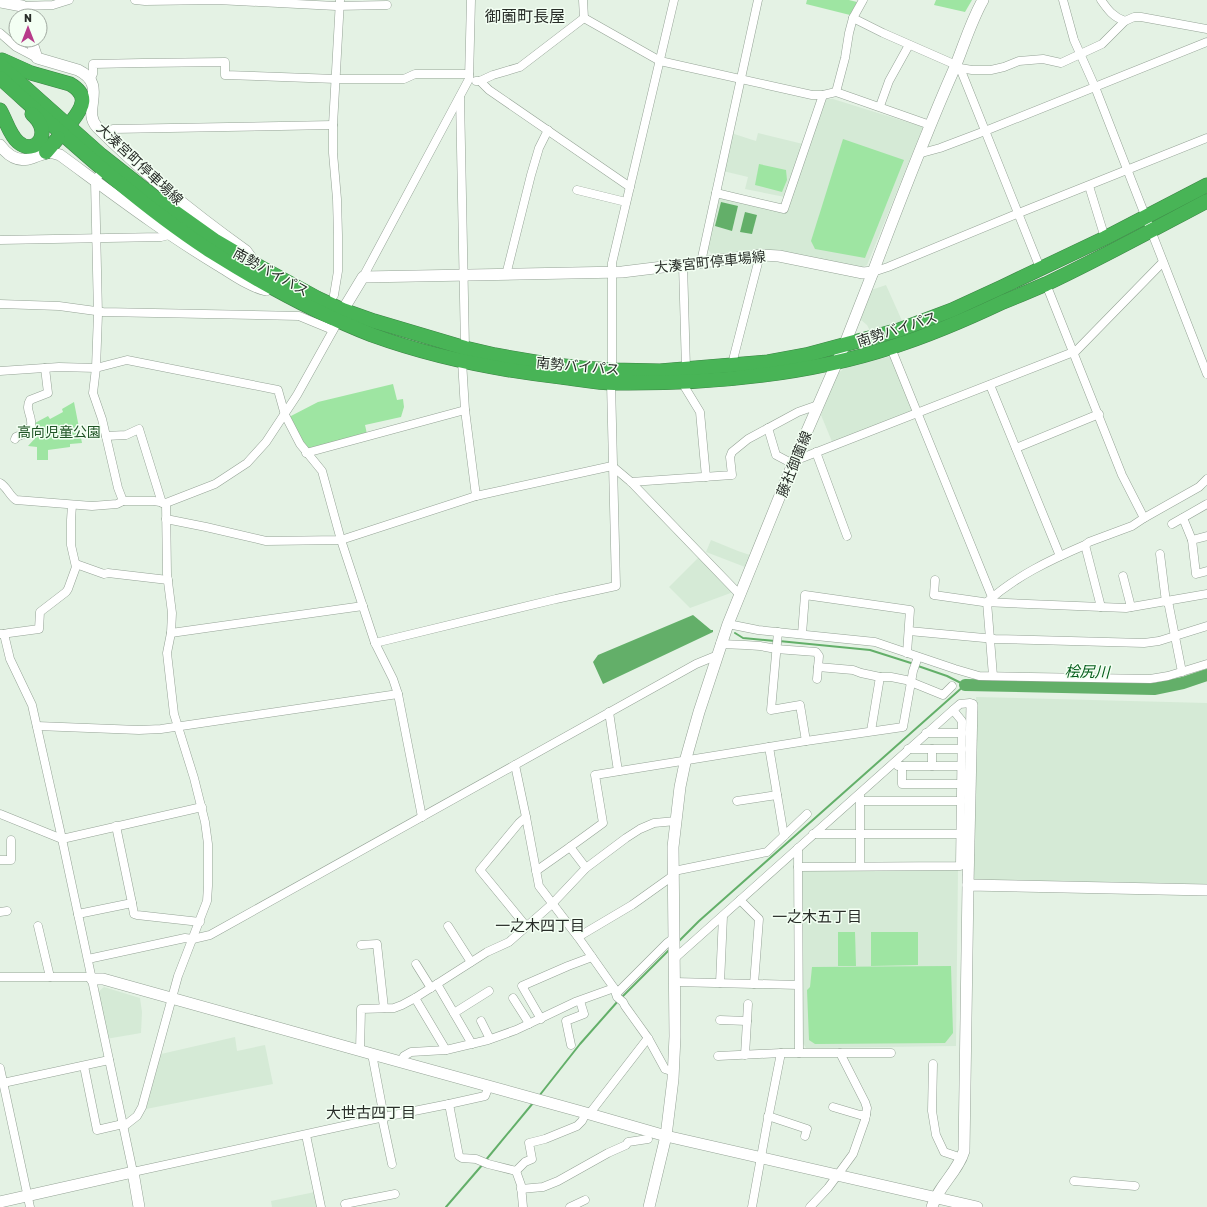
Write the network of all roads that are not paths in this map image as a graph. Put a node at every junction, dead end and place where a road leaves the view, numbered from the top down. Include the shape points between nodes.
1 (69, 0) edge
2 (135, 0) edge
3 (471, 0) edge
4 (583, 0) edge
5 (674, 0) edge
6 (758, 0) edge
7 (863, 0) edge
8 (983, 0) edge
9 (1063, 0) edge
10 (1101, 0) edge
11 (0, 2) edge
12 (340, 3) edge
13 (387, 5) dead end
14 (15, 8) edge
15 (38, 8) edge
16 (584, 18) junction
17 (853, 18) junction
18 (1125, 21) junction
19 (1207, 29) edge
20 (0, 33) edge
21 (1207, 42) edge
22 (909, 44) junction
23 (34, 48) edge
24 (1080, 53) junction
25 (37, 58) junction
26 (0, 59) edge
27 (660, 61) junction
28 (0, 65) edge
29 (958, 66) junction
30 (469, 77) junction
31 (0, 78) edge
32 (336, 79) junction
33 (741, 79) junction
34 (90, 80) junction
35 (480, 81) junction
36 (0, 85) edge
37 (1094, 87) junction
38 (836, 92) junction
39 (823, 96) junction
40 (460, 97) junction
41 (880, 106) junction
42 (0, 110) edge
43 (72, 121) dead end
44 (333, 125) junction
45 (930, 125) junction
46 (548, 130) junction
47 (984, 131) junction
48 (102, 133) junction
49 (58, 138) dead end
50 (1207, 138) edge
51 (0, 145) edge
52 (46, 152) junction
53 (918, 154) junction
54 (1127, 170) junction
55 (97, 178) junction
56 (1207, 185) edge
57 (1088, 186) junction
58 (630, 187) junction
59 (577, 190) dead end
60 (716, 193) junction
61 (1207, 201) edge
62 (626, 202) junction
63 (1019, 213) junction
64 (1146, 218) junction
65 (1150, 231) junction
66 (169, 235) junction
67 (97, 238) junction
68 (1105, 238) junction
69 (0, 240) edge
70 (760, 255) junction
71 (701, 262) junction
72 (1163, 262) junction
73 (683, 264) junction
74 (260, 267) junction
75 (1040, 268) junction
76 (612, 272) junction
77 (872, 272) junction
78 (463, 275) junction
79 (506, 275) junction
80 (363, 277) junction
81 (1046, 284) junction
82 (284, 295) junction
83 (334, 296) dead end
84 (0, 304) edge
85 (98, 311) junction
86 (338, 320) junction
87 (846, 340) junction
88 (891, 348) junction
89 (1074, 352) junction
90 (464, 355) junction
91 (836, 362) junction
92 (732, 366) junction
93 (45, 368) junction
94 (96, 368) junction
95 (0, 371) edge
96 (1207, 374) edge
97 (683, 375) junction
98 (612, 376) junction
99 (990, 385) junction
100 (818, 405) junction
101 (465, 410) junction
102 (918, 412) junction
103 (1099, 414) junction
104 (285, 415) junction
105 (768, 428) junction
106 (106, 436) junction
107 (14, 439) dead end
108 (1016, 448) junction
109 (816, 452) junction
110 (306, 453) junction
111 (794, 462) junction
112 (612, 466) junction
113 (706, 477) junction
114 (1207, 479) edge
115 (631, 482) junction
116 (0, 483) edge
117 (476, 496) junction
118 (123, 501) junction
119 (164, 503) junction
120 (1207, 504) edge
121 (72, 505) junction
122 (1144, 518) junction
123 (1183, 518) junction
124 (166, 520) junction
125 (1172, 524) dead end
126 (847, 536) dead end
127 (1207, 536) edge
128 (341, 540) junction
129 (1192, 540) junction
130 (1085, 545) junction
131 (1160, 554) dead end
132 (1060, 556) junction
133 (76, 564) junction
134 (1207, 571) edge
135 (1123, 576) dead end
136 (168, 580) junction
137 (935, 580) dead end
138 (1207, 594) edge
139 (740, 595) junction
140 (990, 599) junction
141 (1167, 602) junction
142 (363, 606) junction
143 (1101, 606) junction
144 (1131, 607) junction
145 (728, 624) junction
146 (1207, 626) edge
147 (909, 630) junction
148 (171, 633) junction
149 (778, 633) junction
150 (2, 634) edge
151 (802, 634) junction
152 (1175, 636) junction
153 (990, 638) junction
154 (375, 643) junction
155 (776, 648) junction
156 (719, 649) junction
157 (907, 653) junction
158 (917, 660) junction
159 (1207, 664) edge
160 (818, 667) junction
161 (1182, 672) junction
162 (993, 676) junction
163 (880, 677) junction
164 (817, 679) dead end
165 (912, 683) junction
166 (952, 686) dead end
167 (398, 694) junction
168 (972, 705) joint
169 (952, 710) junction
170 (609, 712) junction
171 (37, 726) junction
172 (177, 727) junction
173 (871, 731) junction
174 (926, 733) junction
175 (962, 733) junction
176 (806, 740) junction
177 (769, 747) junction
178 (908, 749) junction
179 (932, 749) junction
180 (962, 749) junction
181 (686, 761) junction
182 (515, 765) junction
183 (889, 766) junction
184 (902, 766) junction
185 (932, 766) junction
186 (961, 766) junction
187 (618, 771) junction
188 (961, 784) junction
189 (860, 792) junction
190 (777, 795) junction
191 (961, 800) junction
192 (737, 801) dead end
193 (860, 801) junction
194 (202, 807) junction
195 (0, 814) edge
196 (807, 814) dead end
197 (422, 816) junction
198 (526, 817) junction
199 (676, 821) junction
200 (116, 826) junction
201 (814, 834) junction
202 (860, 834) junction
203 (960, 834) junction
204 (784, 836) junction
205 (62, 838) junction
206 (11, 840) dead end
207 (570, 847) junction
208 (798, 848) junction
209 (0, 860) edge
210 (860, 866) junction
211 (798, 867) junction
212 (586, 868) junction
213 (536, 871) junction
214 (674, 873) junction
215 (968, 885) junction
216 (1207, 890) edge
217 (740, 900) junction
218 (132, 903) junction
219 (552, 904) junction
220 (81, 913) junction
221 (723, 916) junction
222 (200, 922) junction
223 (38, 926) dead end
224 (448, 926) dead end
225 (526, 926) junction
226 (578, 937) junction
227 (193, 939) junction
228 (674, 939) junction
229 (361, 945) dead end
230 (674, 956) junction
231 (592, 957) junction
232 (88, 959) junction
233 (471, 962) junction
234 (416, 964) dead end
235 (0, 977) edge
236 (50, 977) junction
237 (92, 978) junction
238 (675, 982) junction
239 (720, 983) junction
240 (754, 984) junction
241 (798, 985) junction
242 (434, 986) junction
243 (489, 991) dead end
244 (618, 995) junction
245 (415, 998) junction
246 (513, 998) dead end
247 (172, 999) junction
248 (580, 1001) junction
249 (748, 1004) dead end
250 (384, 1008) junction
251 (454, 1013) junction
252 (541, 1019) junction
253 (720, 1020) dead end
254 (481, 1021) dead end
255 (747, 1021) junction
256 (529, 1024) junction
257 (648, 1038) junction
258 (490, 1039) junction
259 (472, 1044) junction
260 (571, 1046) dead end
261 (446, 1050) junction
262 (360, 1051) junction
263 (781, 1053) junction
264 (799, 1053) junction
265 (840, 1053) junction
266 (891, 1053) dead end
267 (372, 1054) junction
268 (745, 1054) junction
269 (718, 1056) dead end
270 (109, 1060) junction
271 (400, 1062) junction
272 (933, 1064) dead end
273 (84, 1066) junction
274 (0, 1068) edge
275 (674, 1072) junction
276 (3, 1083) junction
277 (489, 1086) junction
278 (4, 1101) edge
279 (448, 1104) junction
280 (833, 1107) dead end
281 (588, 1113) junction
282 (866, 1115) junction
283 (768, 1116) junction
284 (384, 1117) junction
285 (813, 1122) dead end
286 (123, 1125) junction
287 (306, 1135) junction
288 (666, 1136) junction
289 (648, 1139) dead end
290 (761, 1158) junction
291 (962, 1158) junction
292 (392, 1164) dead end
293 (516, 1171) junction
294 (133, 1172) junction
295 (837, 1176) junction
296 (1074, 1181) dead end
297 (1135, 1186) dead end
298 (521, 1189) junction
299 (395, 1194) dead end
300 (28, 1195) junction
301 (585, 1200) dead end
302 (0, 1202) edge
303 (933, 1202) edge
304 (30, 1207) edge
305 (139, 1207) edge
306 (321, 1207) edge
307 (346, 1207) edge
308 (523, 1207) edge
309 (570, 1207) edge
310 (649, 1207) edge
311 (752, 1207) edge
312 (810, 1207) edge
313 (977, 1207) edge

1 - 15 street
2 - 12 street
3 - 30 street
4 - 16 street
5 - 27 street
6 - 33 street
7 - 17 street
8 - 29 street
9 - 24 street
10 - 18 street via 1110,13
11 - 14 street
12 - 13 street
12 - 32 street
16 - 27 street
16 - 35 street via 520,67
17 - 22 street
17 - 38 street
18 - 19 street via 1142,17
18 - 24 street via 1102,44
20 - 25 street via 16,47
21 - 37 street
22 - 29 street
22 - 41 street via 889,81
23 - 25 street
24 - 29 street via 1061,63 1043,59 1019,61 991,70 972,70
24 - 37 street
25 - 34 street via 78,70
26 - 43 highway via 31,73 74,86 81,93 83,100
27 - 33 street
27 - 58 street
28 - 74 highway, 南勢バイパス via 101,155 162,203 214,240
29 - 45 street
29 - 47 street
30 - 32 street via 414,74 404,79
30 - 35 street
30 - 40 street
31 - 82 highway, 南勢バイパス via 94,162 157,212 211,251
32 - 34 street via 225,74 225,62 93,64
32 - 44 street
33 - 39 street
33 - 60 street
34 - 48 street, 大湊宮町停車場線 via 94,91 93,120
35 - 46 street via 489,90
36 - 42 highway via 39,121 42,131 40,141 30,146 19,143 12,136
37 - 47 street
37 - 54 street
38 - 39 street
38 - 41 street
39 - 60 street via 784,209
40 - 78 street
40 - 80 street
41 - 45 street
44 - 48 street via 113,129
44 - 83 street via 338,235 338,271
45 - 53 street
46 - 58 street
46 - 79 street via 533,168
47 - 53 street
47 - 63 street
48 - 74 street, 大湊宮町停車場線 via 117,152 246,251
49 - 52 highway
50 - 54 street
51 - 52 street via 15,159 31,159
52 - 55 street via 60,156
53 - 77 street
54 - 57 street
54 - 64 street
55 - 66 street
55 - 67 street
56 - 64 highway, 南勢バイパス
57 - 63 street
57 - 68 street
58 - 62 street
59 - 62 street
60 - 71 street
61 - 65 highway, 南勢バイパス
62 - 76 street
63 - 75 street
63 - 77 street
64 - 65 street
64 - 68 highway, 南勢バイパス
65 - 72 street
65 - 81 highway, 南勢バイパス
66 - 67 street
66 - 82 street via 245,281
67 - 69 street
67 - 85 street
68 - 75 highway, 南勢バイパス
70 - 71 street, 大湊宮町停車場線
70 - 77 street, 大湊宮町停車場線 via 779,256 863,273
70 - 92 street
71 - 73 street, 大湊宮町停車場線
72 - 89 street
72 - 96 street
73 - 76 street, 大湊宮町停車場線
73 - 97 street
74 - 86 highway, 南勢バイパス via 317,298
75 - 87 highway, 南勢バイパス via 952,310 899,330
76 - 79 street, 大湊宮町停車場線
76 - 98 street
77 - 87 street, 藤社御薗線
78 - 79 street, 大湊宮町停車場線
78 - 80 street, 大湊宮町停車場線
78 - 90 street
80 - 86 street
81 - 88 highway, 南勢バイパス via 948,327
81 - 89 street
82 - 86 highway, 南勢バイパス
84 - 85 street via 59,306
85 - 86 street via 299,316
85 - 94 street
86 - 90 highway, 南勢バイパス via 407,332
86 - 104 street
87 - 91 street, 藤社御薗線
87 - 92 highway, 南勢バイパス via 806,355
88 - 91 highway, 南勢バイパス
88 - 102 street
89 - 99 street
89 - 103 street
90 - 98 highway, 南勢バイパス via 504,370
90 - 101 street
91 - 97 highway, 南勢バイパス via 735,379
91 - 100 street, 藤社御薗線
92 - 97 highway, 南勢バイパス
93 - 94 street
93 - 95 street
93 - 107 street via 48,392 28,402 31,426
94 - 104 street via 127,360 278,390
94 - 106 street via 92,393
97 - 98 highway, 南勢バイパス
97 - 113 street via 700,412
98 - 112 street
99 - 102 street
99 - 108 street
100 - 105 street
100 - 111 street, 藤社御薗線
101 - 110 street
101 - 117 street
102 - 109 street
102 - 140 street
103 - 108 street
103 - 122 street via 1122,475
104 - 110 street
104 - 119 street via 266,442 247,462 216,484
105 - 111 street via 776,455
105 - 113 street via 732,452 732,475
106 - 118 street
106 - 119 street via 126,435 139,429
108 - 132 street
109 - 111 street
109 - 126 street
110 - 128 street via 322,472
111 - 139 street, 藤社御薗線
112 - 115 street
112 - 117 street
112 - 154 street via 616,586
113 - 115 street
114 - 122 street via 1198,487
115 - 139 street
116 - 121 street via 16,500
117 - 128 street
118 - 119 street
118 - 121 street via 117,504 92,506
119 - 124 street
120 - 123 street
121 - 133 street via 72,545
122 - 130 street via 1132,526
123 - 125 street
123 - 129 street
124 - 128 street via 266,541
124 - 136 street
127 - 129 street
128 - 142 street
129 - 134 street via 1196,574
130 - 132 street
130 - 143 street
131 - 141 street
132 - 140 street via 1026,573
133 - 136 street via 104,574
133 - 150 street via 66,592 40,612 40,629
135 - 144 street
136 - 148 street via 172,613
137 - 140 street via 934,595
138 - 141 street
139 - 145 street, 藤社御薗線
140 - 143 street
140 - 153 street
141 - 144 street
141 - 152 street
142 - 148 street
142 - 154 street
143 - 144 street
145 - 149 street
145 - 156 street, 藤社御薗線
146 - 152 street
147 - 151 street via 910,610 805,595
147 - 153 street
147 - 157 street
148 - 172 street via 167,653
149 - 151 street
149 - 155 street
150 - 171 street via 10,660 32,705
151 - 157 street via 875,642
152 - 153 street via 1144,644
152 - 161 street
153 - 162 street
154 - 167 street via 394,679
155 - 156 street via 753,645
155 - 160 street via 816,652 819,656
155 - 176 street via 771,710 800,705
156 - 170 street
156 - 181 street, 藤社御薗線 via 698,712
157 - 158 street
158 - 162 street via 974,675
158 - 165 street
159 - 161 street
160 - 163 street via 853,670
160 - 164 street
161 - 162 street via 1150,679
163 - 165 street via 891,677
163 - 173 street
165 - 166 street via 943,695
165 - 173 street via 902,727
167 - 172 street
167 - 197 street
168 - 169 street via 963,703
168 - 215 street
169 - 174 street
169 - 175 street via 962,721
170 - 182 street
170 - 187 street
171 - 172 street via 139,730
171 - 205 street
172 - 194 street
173 - 176 street
174 - 175 street
174 - 178 street
175 - 180 street
176 - 177 street
177 - 181 street
177 - 190 street
178 - 179 street
178 - 183 street
179 - 180 street
179 - 185 street
180 - 186 street
181 - 187 street
181 - 199 street, 藤社御薗線
182 - 197 street
182 - 198 street
183 - 184 street
183 - 189 street
184 - 185 street
184 - 188 street via 902,784
185 - 186 street
186 - 188 street
187 - 207 street via 595,775 603,823
188 - 191 street
189 - 193 street
189 - 201 street
190 - 192 street
190 - 204 street
191 - 193 street
191 - 203 street
193 - 202 street
194 - 200 street
194 - 222 street via 208,844 208,865 207,901
195 - 205 street
196 - 204 street
197 - 227 street via 210,935
198 - 213 street
198 - 225 street via 480,870
199 - 212 street via 654,823 640,829
199 - 214 street, 藤社御薗線
200 - 205 street
200 - 218 street
201 - 202 street
201 - 208 street
202 - 203 street
202 - 210 street
203 - 210 street via 960,866
204 - 214 street via 767,852
205 - 220 street
206 - 209 street via 11,860
207 - 212 street
207 - 213 street
208 - 211 street
208 - 217 street
210 - 211 street
211 - 241 street
212 - 219 street
213 - 219 street via 539,886
214 - 226 street via 632,905
214 - 228 street, 藤社御薗線
215 - 216 street
215 - 291 street
217 - 221 street
217 - 240 street via 759,919
218 - 220 street
218 - 222 street via 134,914 137,915
219 - 225 street
219 - 226 street
220 - 232 street
221 - 230 street
221 - 239 street
222 - 227 street
223 - 236 street
224 - 233 street
225 - 233 street via 508,942
226 - 231 street
227 - 232 street via 185,938
227 - 247 street
228 - 230 street, 藤社御薗線
228 - 244 street via 667,943
229 - 250 street via 377,944
230 - 238 street, 藤社御薗線
231 - 244 street
231 - 252 street via 522,986
232 - 237 street
233 - 242 street
234 - 242 street
235 - 236 street
236 - 237 street
237 - 247 street via 104,979
237 - 270 street
238 - 239 street
238 - 275 street, 藤社御薗線
239 - 240 street
240 - 241 street
241 - 264 street
242 - 245 street
242 - 251 street
243 - 251 street
244 - 248 street
244 - 257 street
245 - 250 street via 398,1007
245 - 261 street
246 - 256 street
247 - 262 street
247 - 286 street via 142,1107 137,1116
248 - 252 street
248 - 260 street via 584,1014 566,1021
249 - 255 street
250 - 262 street via 361,1009
251 - 259 street
252 - 256 street
253 - 255 street
254 - 258 street
255 - 268 street
256 - 258 street
257 - 275 street via 665,1069
257 - 281 street
258 - 259 street
259 - 261 street
261 - 271 street via 411,1052
262 - 267 street
263 - 264 street
263 - 268 street
263 - 283 street
264 - 265 street
265 - 266 street
265 - 282 street via 865,1102
267 - 271 street
267 - 284 street
268 - 269 street
270 - 273 street
270 - 286 street
271 - 277 street
272 - 291 street via 932,1111 936,1135 944,1152
273 - 276 street
273 - 286 street via 97,1130
274 - 276 street
275 - 288 street, 藤社御薗線
276 - 278 street
277 - 279 street via 485,1096
277 - 281 street
278 - 300 street
279 - 284 street
279 - 293 street via 459,1156
280 - 282 street
281 - 288 street
281 - 293 street via 577,1126 530,1144 532,1159
282 - 295 street via 854,1154
283 - 285 street via 806,1132
283 - 290 street
284 - 287 street
284 - 292 street
286 - 294 street
287 - 294 street
287 - 306 street
288 - 290 street
288 - 310 street, 藤社御薗線
289 - 298 street via 628,1142 543,1187
290 - 295 street
290 - 311 street
291 - 303 street
293 - 298 street
294 - 300 street
294 - 305 street
295 - 303 street
295 - 312 street
296 - 297 street
298 - 308 street
299 - 307 street via 345,1204
300 - 302 street
300 - 304 street
301 - 309 street
303 - 313 street

